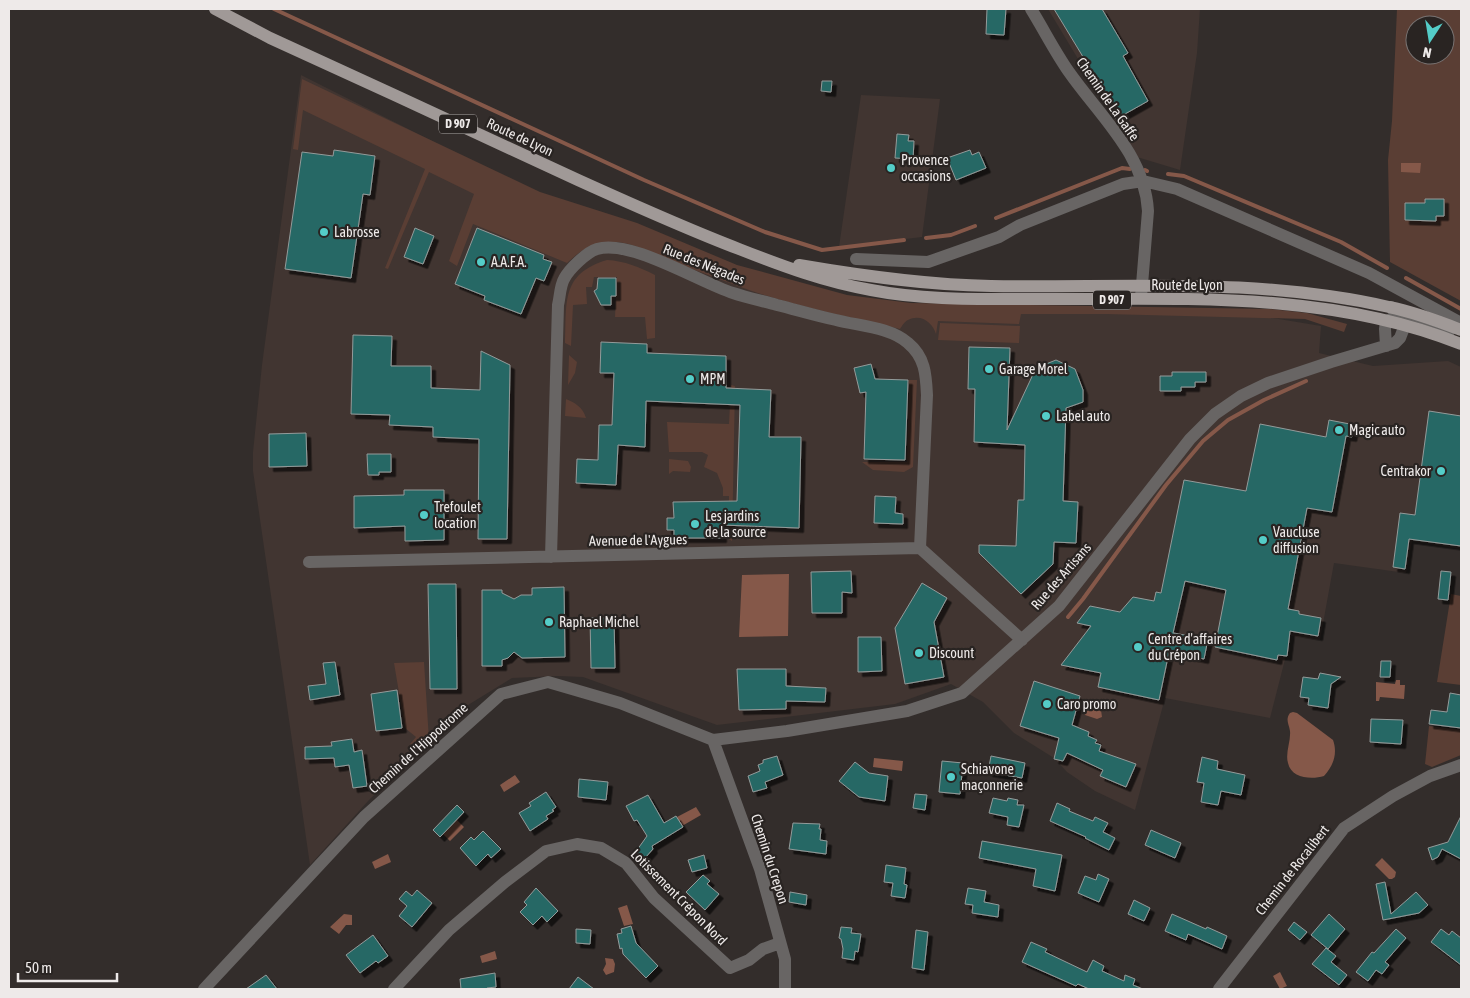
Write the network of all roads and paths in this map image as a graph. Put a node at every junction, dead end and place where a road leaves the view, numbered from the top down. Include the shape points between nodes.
1 (215, 9) edge
2 (1031, 9) edge
3 (1144, 181) junction
4 (762, 259) junction
5 (856, 259) dead end
6 (1142, 287) junction
7 (1140, 300) junction
8 (1391, 307) junction
9 (1386, 321) junction
10 (1402, 321) junction
11 (1461, 323) edge
12 (1461, 331) edge
13 (1461, 344) edge
14 (1386, 346) junction
15 (920, 548) junction
16 (551, 557) junction
17 (309, 562) dead end
18 (1022, 640) junction
19 (713, 740) junction
20 (1461, 765) edge
21 (780, 943) junction
22 (210, 988) edge
23 (394, 989) edge
24 (785, 989) edge
25 (1219, 989) edge

1 - 4 main road, Route de Lyon / D 907 via 270,38 648,212
2 - 3 street, Chemin de La Gaffe via 1069,72 1111,124
3 - 5 street via 1123,184 1020,224 999,237 928,262
3 - 6 street, Chemin de La Gaffe via 1148,211
3 - 11 street via 1176,189 1369,273
4 - 6 main road, Route de Lyon / D 907 via 857,275 949,284
4 - 7 main road, Route de Lyon / D 907 via 814,277 908,295
6 - 7 street, Chemin de La Gaffe
6 - 8 main road, Route de Lyon / D 907 via 1242,287 1346,298
7 - 9 main road, Route de Lyon / D 907 via 1283,304
8 - 10 street
8 - 12 main road, Route de Lyon / D 907
9 - 10 main road, Route de Lyon / D 907
9 - 14 street
10 - 12 street
10 - 13 main road, Route de Lyon / D 907
10 - 14 street, Rue des Artisans via 1400,338
14 - 18 street, Rue des Artisans via 1268,383 1215,414 1185,445 1059,606
15 - 16 street, Avenue de l'Aygues
15 - 16 street, Rue des Négades via 927,386 924,364 918,352 892,334 733,293 642,255 612,247 596,250 580,259 564,279 558,305
15 - 18 street
16 - 17 street, Avenue de l'Aygues
18 - 19 street, Rue des Artisans via 962,693 907,711
19 - 21 street, Chemin du Crepon via 760,869
19 - 22 street, Chemin de l'Hippodrome via 620,703 548,682 501,694 364,817
20 - 25 street, Chemin de Rocalibert via 1430,776 1344,828
21 - 23 street, Lotissement Crépon Nord via 730,968 654,898 626,862 601,848 577,844 546,851 505,882 449,930
21 - 24 street, Chemin du Crepon via 785,959

